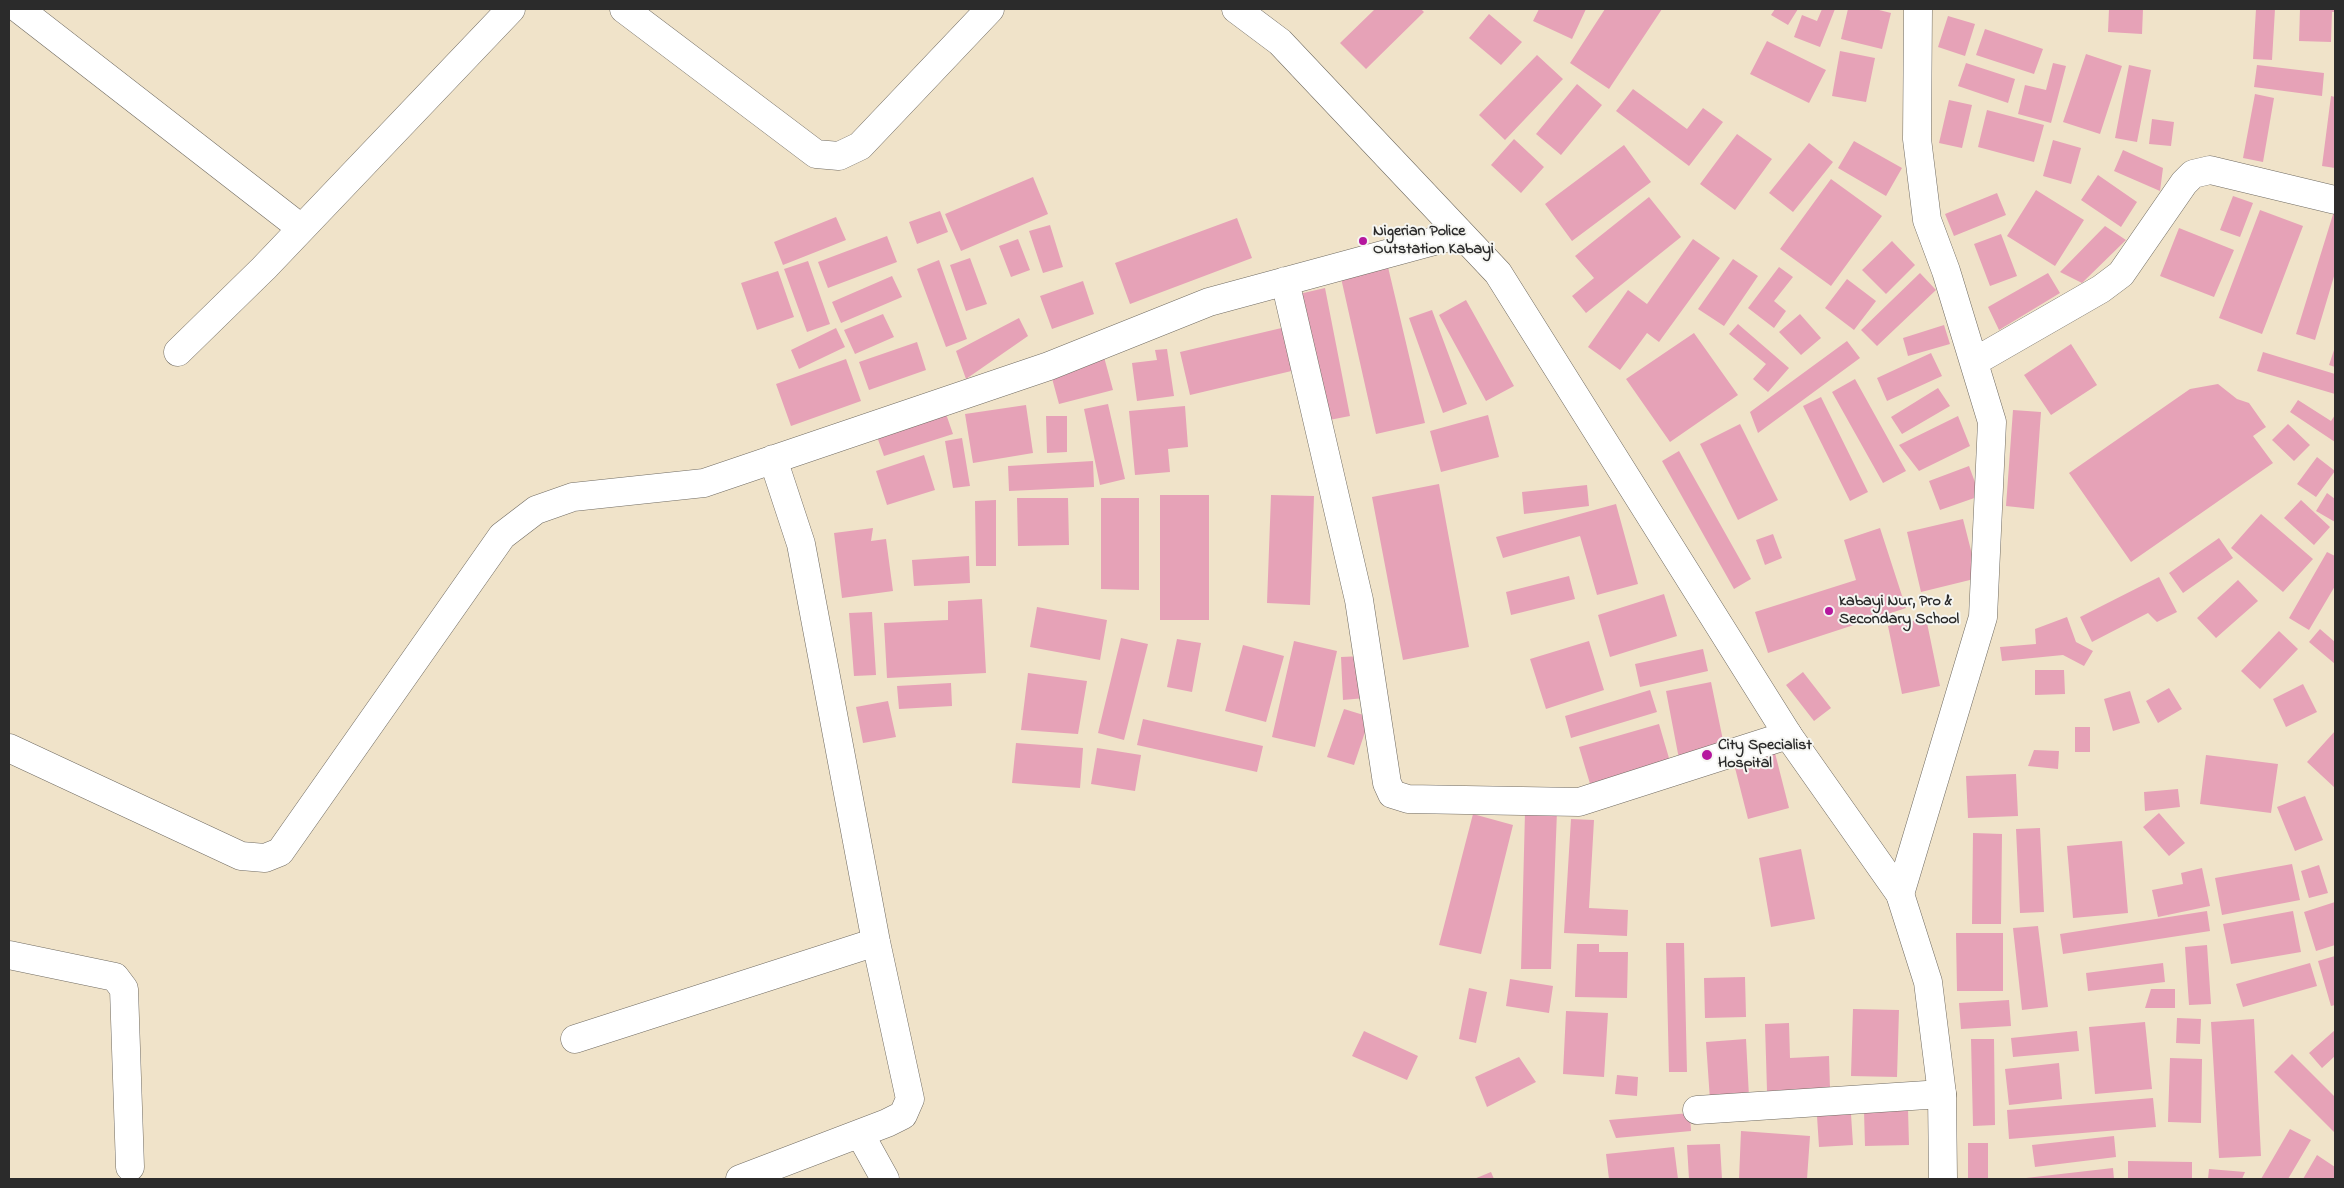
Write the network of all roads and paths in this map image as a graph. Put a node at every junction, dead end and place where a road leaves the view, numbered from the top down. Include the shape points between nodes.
1 (19, 9) edge
2 (511, 9) edge
3 (624, 9) edge
4 (990, 9) edge
5 (1236, 9) edge
6 (1918, 9) edge
7 (2335, 200) edge
8 (301, 228) junction
9 (1460, 234) junction
10 (1285, 281) junction
11 (178, 352) dead end
12 (1974, 362) junction
13 (774, 459) junction
14 (1788, 735) junction
15 (9, 748) edge
16 (1900, 894) junction
17 (876, 942) junction
18 (9, 955) edge
19 (575, 1039) dead end
20 (1942, 1094) junction
21 (1697, 1110) dead end
22 (860, 1134) junction
23 (130, 1167) dead end
24 (740, 1179) edge
25 (885, 1179) edge
26 (1943, 1179) edge

1 - 8 street
2 - 8 street
3 - 4 street via 816,154 839,156 860,146
5 - 9 street via 1280,42
6 - 12 street via 1917,138 1927,220
7 - 12 street via 2210,170 2193,174 2121,274 2101,289
8 - 11 street
9 - 10 street
9 - 14 street via 1498,273
10 - 13 street via 1209,302 1050,366
10 - 14 street via 1359,600 1387,783 1392,794 1408,799 1579,802
12 - 16 street via 1992,422 1983,617
13 - 15 street via 704,483 573,496 536,510 502,536 280,852 265,858 241,856
13 - 17 street via 801,544
14 - 16 street
16 - 20 street via 1928,982
17 - 19 street
17 - 22 street via 910,1099 903,1115
18 - 23 street via 114,977 124,989
20 - 21 street
20 - 26 street
22 - 24 street
22 - 25 street

